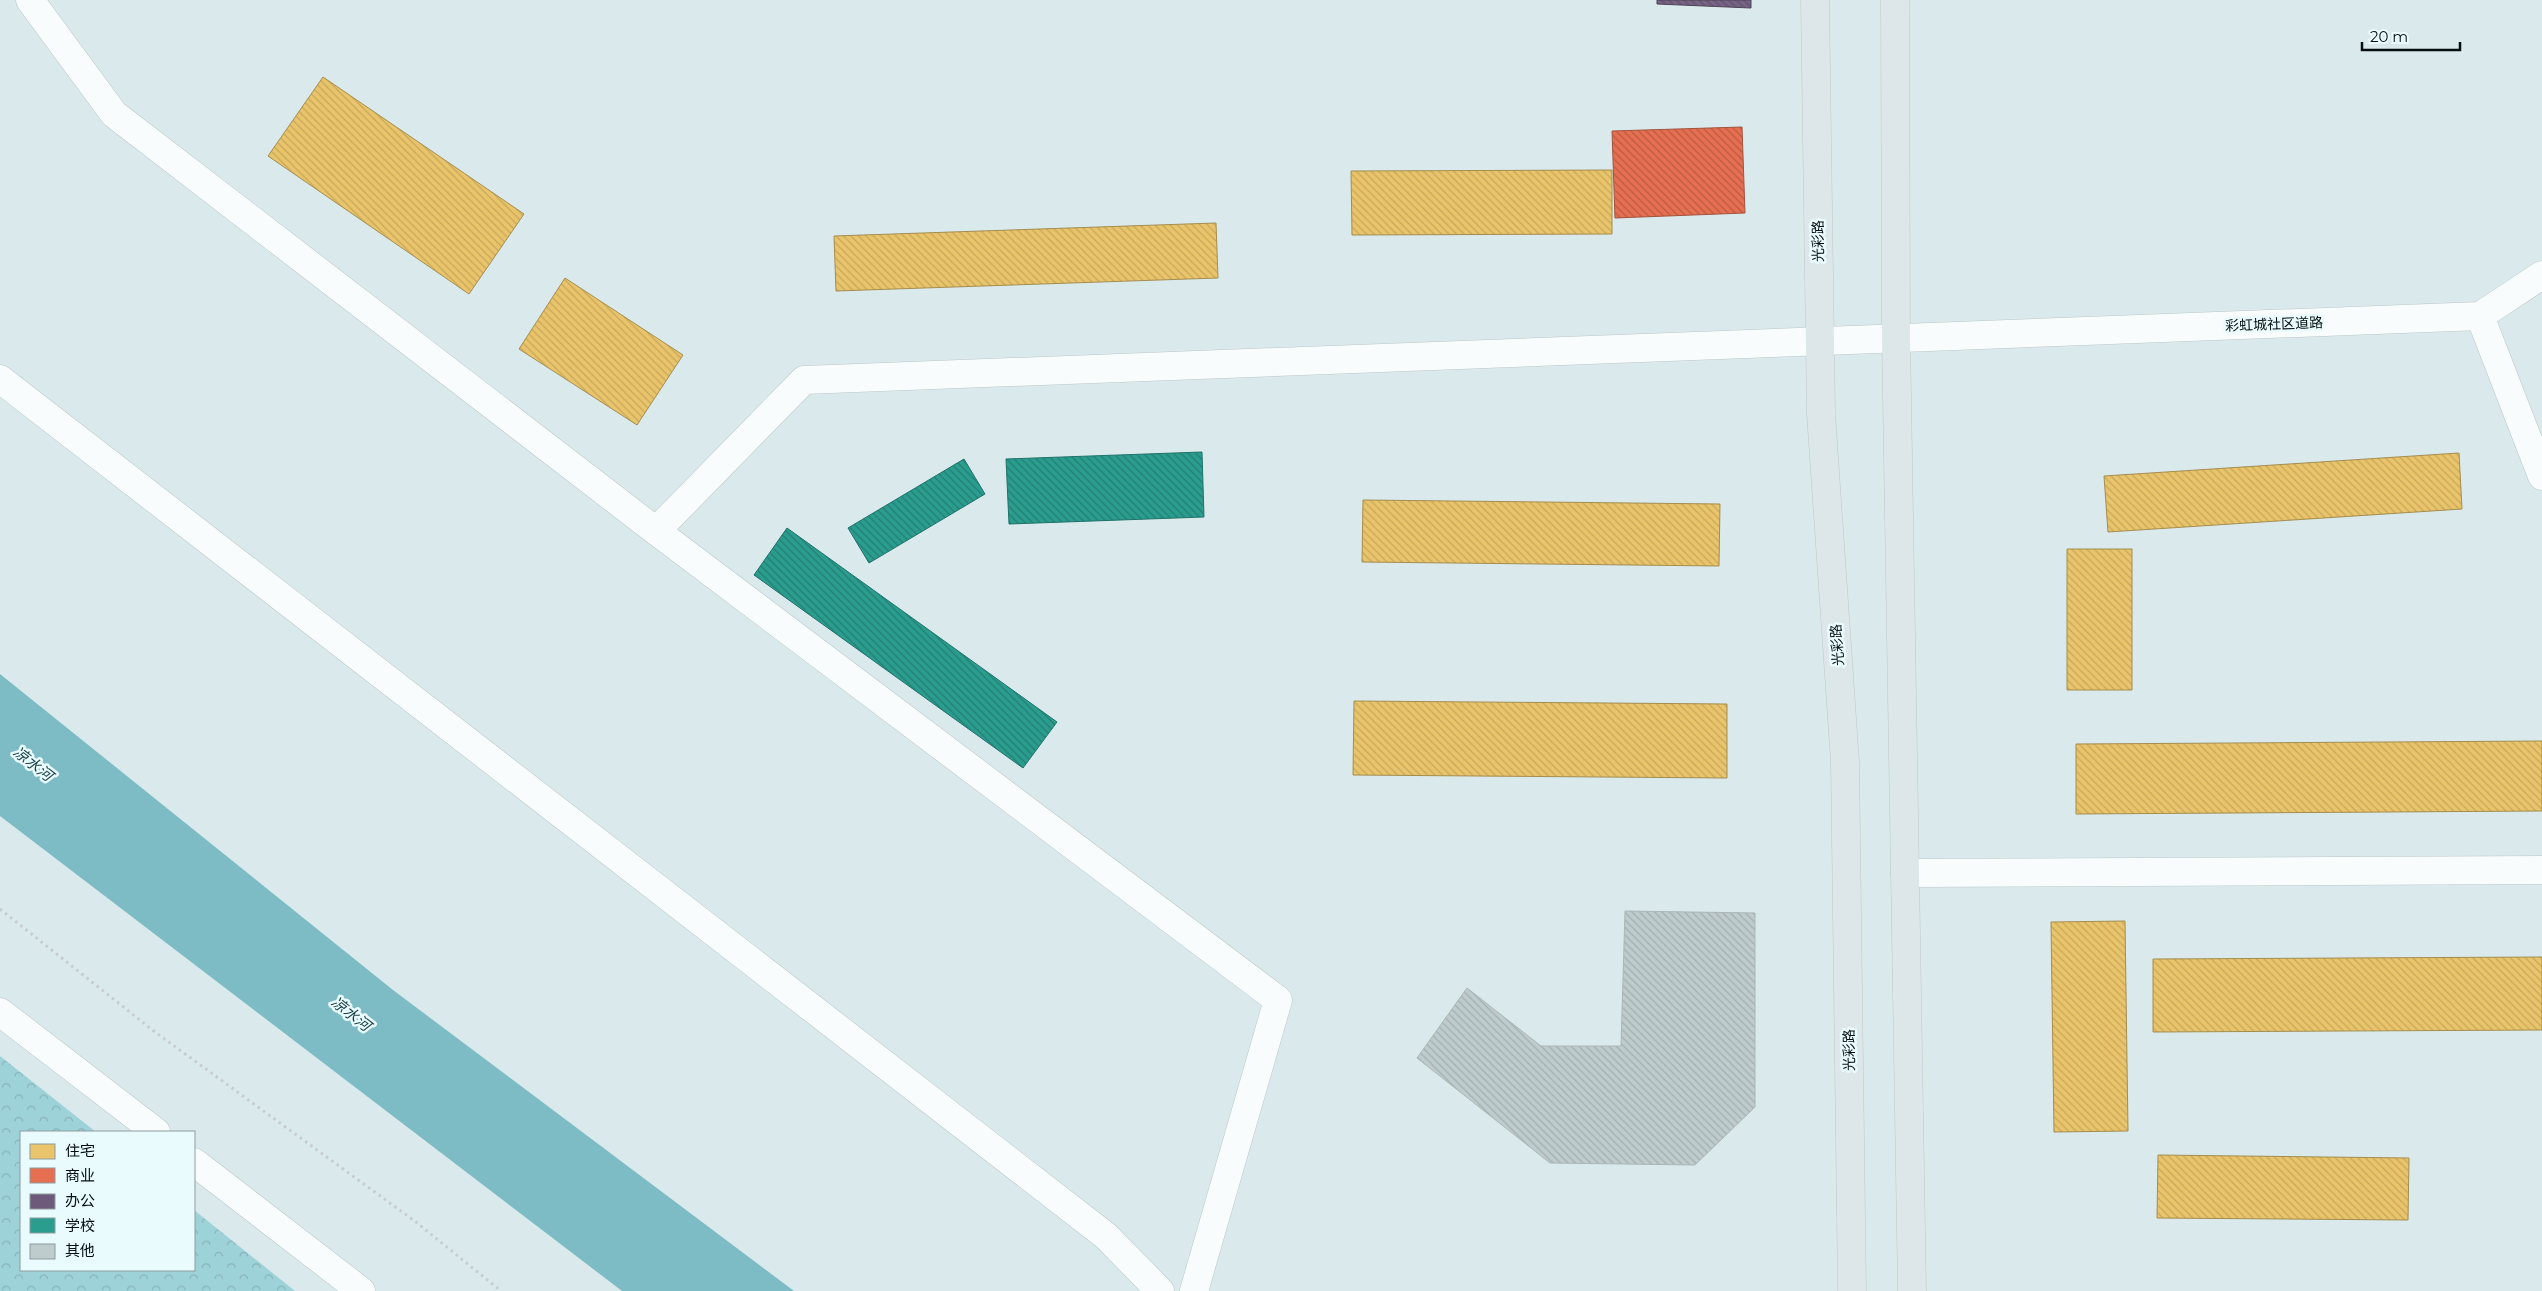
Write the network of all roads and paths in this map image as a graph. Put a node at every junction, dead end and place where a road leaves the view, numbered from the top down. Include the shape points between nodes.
1 (30, 0) edge
2 (1815, 0) edge
3 (1895, 0) edge
4 (2542, 274) edge
5 (2480, 316) junction
6 (1896, 338) junction
7 (1818, 341) junction
8 (0, 379) edge
9 (2542, 476) edge
10 (656, 531) junction
11 (2542, 870) edge
12 (1905, 873) junction
13 (0, 908) edge
14 (0, 1012) edge
15 (155, 1131) edge
16 (195, 1163) edge
17 (361, 1291) edge
18 (501, 1291) edge
19 (1160, 1291) edge
20 (1194, 1291) edge
21 (1852, 1291) edge
22 (1912, 1291) edge

1 - 10 street via 114,114
2 - 7 main road, 光彩路
3 - 6 main road
4 - 5 street
5 - 6 street, 彩虹城社区道路
5 - 9 street
6 - 7 street, 彩虹城社区道路
6 - 12 main road
7 - 10 street, 彩虹城社区道路 via 804,380
7 - 21 main road, 光彩路 via 1845,762
8 - 19 street via 1106,1236
10 - 20 street via 1278,1000
11 - 12 street
12 - 22 main road
13 - 18 path via 156,1032 416,1222
14 - 15 street
16 - 17 street

